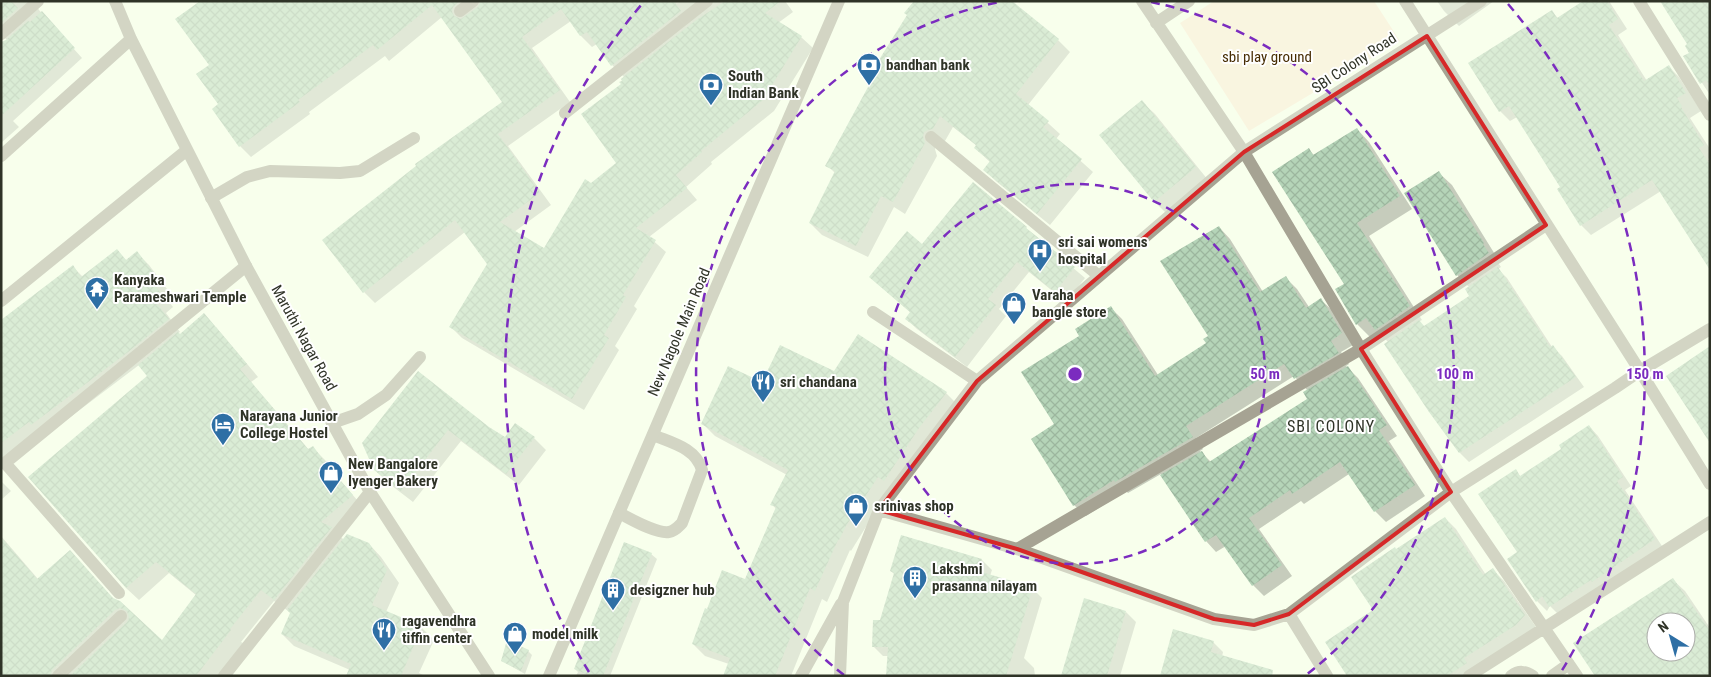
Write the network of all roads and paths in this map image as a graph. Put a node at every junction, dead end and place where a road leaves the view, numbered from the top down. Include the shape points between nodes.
1 (38, 1) edge
2 (115, 1) edge
3 (473, 1) edge
4 (707, 1) edge
5 (839, 1) edge
6 (1142, 1) edge
7 (1189, 1) edge
8 (1405, 1) edge
9 (1481, 1) edge
10 (1639, 1) edge
11 (460, 11) dead end
12 (1156, 22) junction
13 (1, 34) edge
14 (1427, 36) junction
15 (131, 39) junction
16 (565, 113) dead end
17 (1710, 115) edge
18 (931, 137) dead end
19 (414, 138) dead end
20 (187, 150) junction
21 (1244, 152) junction
22 (1, 156) edge
23 (211, 198) junction
24 (1546, 225) junction
25 (246, 266) junction
26 (1100, 276) junction
27 (1, 301) edge
28 (873, 312) dead end
29 (1710, 330) edge
30 (1361, 349) junction
31 (420, 357) dead end
32 (1640, 371) junction
33 (977, 381) junction
34 (332, 423) junction
35 (653, 435) junction
36 (1710, 484) edge
37 (370, 492) junction
38 (1450, 492) junction
39 (879, 510) junction
40 (619, 514) junction
41 (1710, 522) edge
42 (1017, 548) junction
43 (119, 593) dead end
44 (843, 602) junction
45 (1289, 614) junction
46 (121, 616) dead end
47 (1544, 627) junction
48 (1569, 664) junction
49 (58, 676) edge
50 (224, 676) edge
51 (489, 676) edge
52 (549, 676) edge
53 (801, 676) edge
54 (840, 676) edge
55 (1327, 676) edge
56 (1470, 676) edge
57 (1511, 676) edge
58 (1533, 676) edge
59 (1552, 676) edge
60 (1577, 676) edge

1 - 13 street
2 - 15 street, Maruthi Nagar Road
3 - 11 street
4 - 16 street
5 - 35 street, New Nagole Main Road
6 - 12 street
7 - 12 street
8 - 14 street
9 - 14 street, SBI Colony Road
10 - 17 street
12 - 21 street
14 - 21 street, SBI Colony Road
14 - 24 street
15 - 20 street, Maruthi Nagar Road
15 - 22 street
18 - 26 street
19 - 23 street via 360,171 270,171 247,177
20 - 23 street, Maruthi Nagar Road
20 - 27 street
21 - 26 street, SBI Colony Road
21 - 30 street
23 - 25 street, Maruthi Nagar Road
24 - 30 street
24 - 32 street
25 - 34 street, Maruthi Nagar Road
25 - 43 street via 5,463
26 - 33 street, SBI Colony Road
28 - 33 street
29 - 32 street
30 - 38 street
30 - 42 street
31 - 34 street via 386,395 358,414
32 - 36 street
32 - 38 street
33 - 39 street, SBI Colony Road
34 - 37 street, Maruthi Nagar Road
35 - 40 street, New Nagole Main Road
35 - 40 street via 688,450 700,463 702,470 682,522 677,529 662,532
37 - 50 street
37 - 51 street, Maruthi Nagar Road
38 - 45 street
38 - 47 street
39 - 42 street
39 - 44 street, SBI Colony Road
40 - 52 street, New Nagole Main Road
41 - 47 street
42 - 45 street via 1214,619 1254,625
44 - 53 street
44 - 54 street
45 - 55 street
46 - 49 street
47 - 48 street
47 - 56 street
48 - 59 street
48 - 60 street
57 - 58 street via 1524,671

